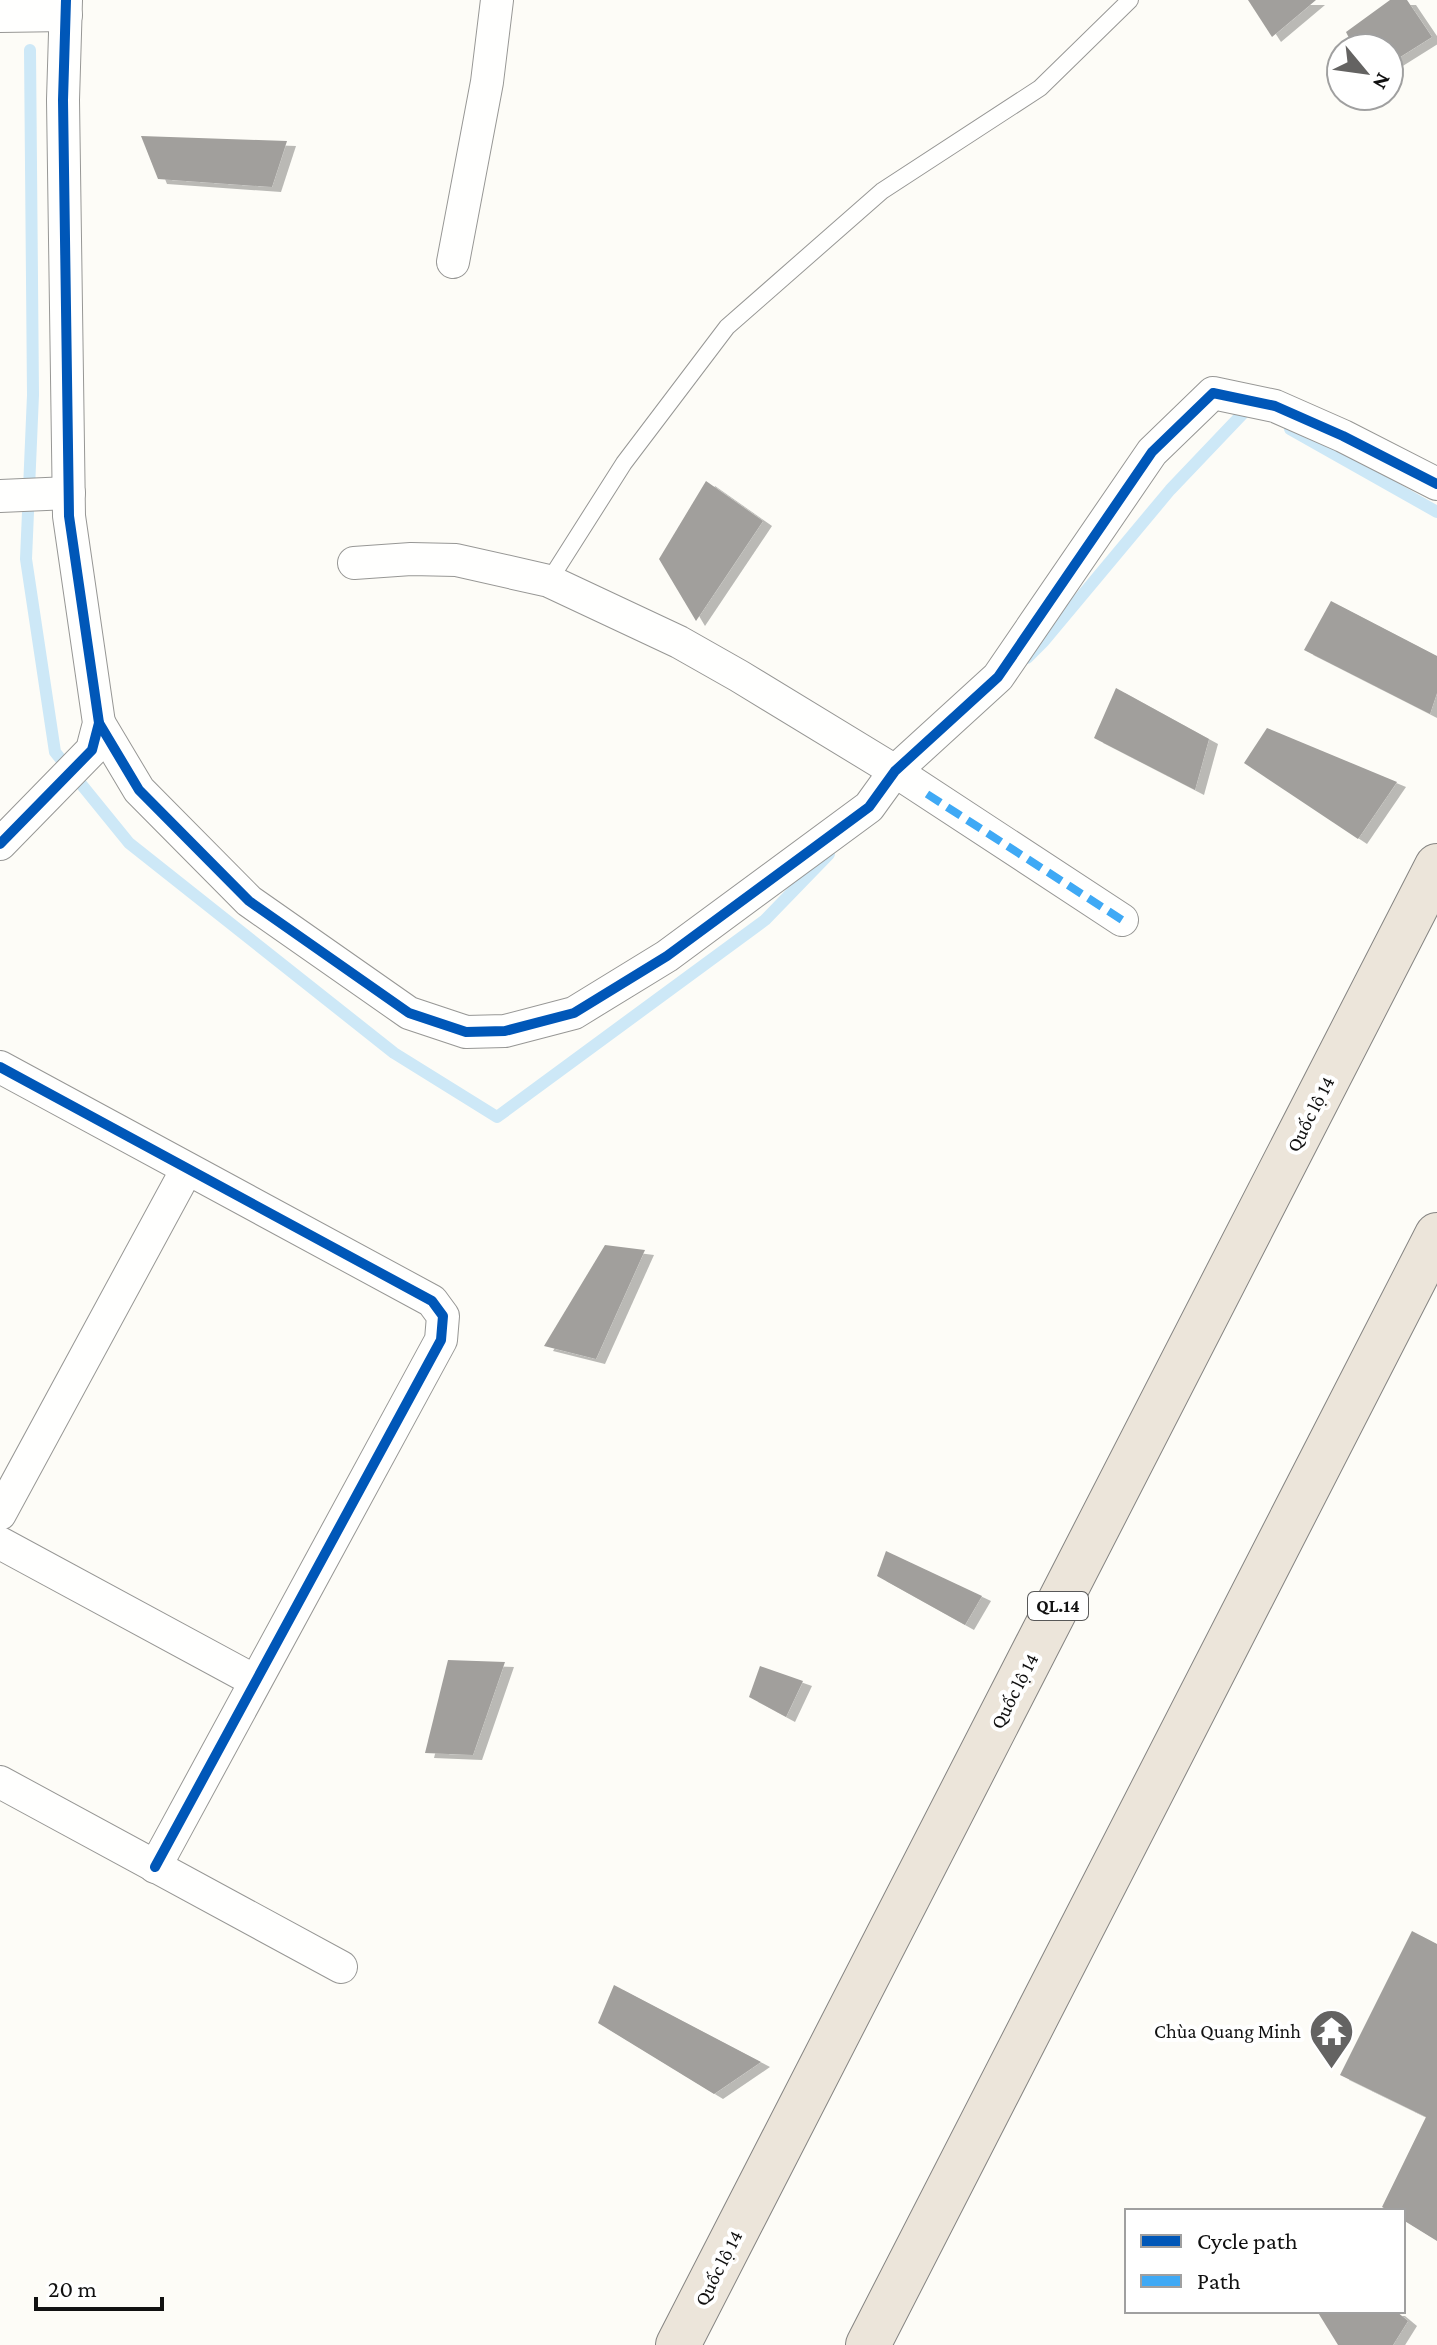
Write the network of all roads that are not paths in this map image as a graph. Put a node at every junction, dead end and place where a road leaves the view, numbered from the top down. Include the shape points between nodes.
1 (497, 0) edge
2 (1130, 0) edge
3 (66, 7) edge
4 (2, 11) edge
5 (453, 262) dead end
6 (1437, 484) edge
7 (56, 494) junction
8 (5, 496) edge
9 (354, 563) dead end
10 (549, 581) junction
11 (99, 723) junction
12 (895, 771) junction
13 (0, 844) edge
14 (1437, 866) edge
15 (1122, 920) dead end
16 (0, 1067) edge
17 (187, 1169) junction
18 (1437, 1235) edge
19 (0, 1514) edge
20 (0, 1543) edge
21 (255, 1681) junction
22 (0, 1782) edge
23 (155, 1867) junction
24 (341, 1967) dead end
25 (678, 2345) edge
26 (868, 2345) edge

1 - 5 street
2 - 10 lane via 1040,88 882,191 727,327 624,463
3 - 4 street
3 - 7 street
6 - 12 street via 1275,406 1213,393 1152,452 998,677
7 - 8 street
7 - 11 street via 69,516
9 - 10 street via 456,560
10 - 12 street via 679,642
11 - 12 street via 139,790 249,901 409,1013 466,1032 505,1031 574,1013 667,956 869,807
11 - 13 street via 84,760
12 - 15 street
14 - 25 highway, Quốc lộ 14 / QL.14
16 - 17 street
17 - 19 street
17 - 21 street via 432,1301 443,1316 441,1340
18 - 26 highway
20 - 21 street
21 - 23 street
22 - 23 street
23 - 24 street

